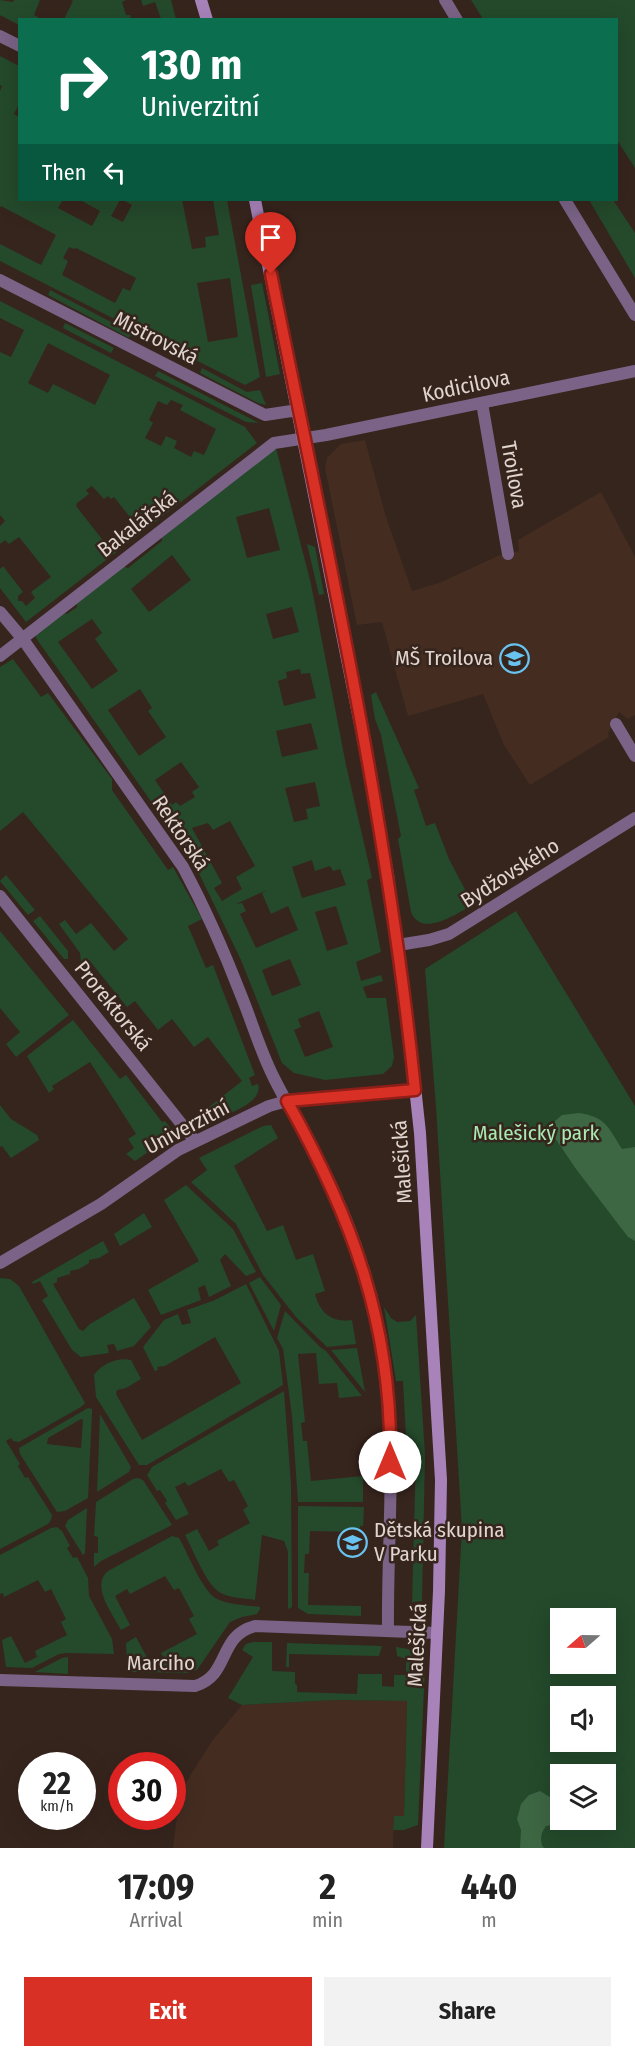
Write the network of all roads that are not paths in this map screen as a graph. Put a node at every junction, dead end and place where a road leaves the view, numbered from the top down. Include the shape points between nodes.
1 (201, 0) edge
2 (445, 0) edge
3 (206, 18) edge
4 (456, 18) edge
5 (0, 36) edge
6 (18, 45) edge
7 (255, 201) edge
8 (566, 201) edge
9 (0, 280) edge
10 (635, 315) edge
11 (635, 371) edge
12 (482, 402) junction
13 (298, 410) junction
14 (304, 437) junction
15 (508, 554) dead end
16 (0, 612) edge
17 (21, 638) junction
18 (0, 656) edge
19 (616, 724) dead end
20 (635, 756) edge
21 (635, 818) edge
22 (0, 896) edge
23 (398, 945) junction
24 (415, 1090) junction
25 (287, 1101) junction
26 (195, 1141) junction
27 (0, 1263) edge
28 (388, 1630) junction
29 (437, 1633) junction
30 (0, 1680) edge
31 (427, 1848) edge

1 - 3 street
2 - 4 street
5 - 6 street
7 - 13 street, Malešická
8 - 10 street
9 - 13 street, Mistrovská via 265,416
11 - 12 street, Kodicilova
12 - 14 street, Kodicilova
12 - 15 street, Troilova
13 - 14 street, Malešická
14 - 17 street, Bakalářská via 271,444
14 - 23 street, Malešická
16 - 17 street, Rektorská
17 - 18 street, Bakalářská
17 - 25 street, Rektorská via 183,867 230,965 272,1074
19 - 20 street
21 - 23 street, Bydžovského via 449,934
22 - 26 street, Prorektorská
23 - 24 street, Malešická
24 - 25 street, Univerzitní
24 - 29 street, Malešická via 440,1442
25 - 26 street, Univerzitní
25 - 28 street, Rektorská via 348,1224 379,1331 390,1440
26 - 27 street, Univerzitní via 167,1156 101,1204
28 - 29 street, Marciho
28 - 30 street, Marciho via 249,1627 231,1641 214,1676 195,1686
29 - 31 street, Malešická

